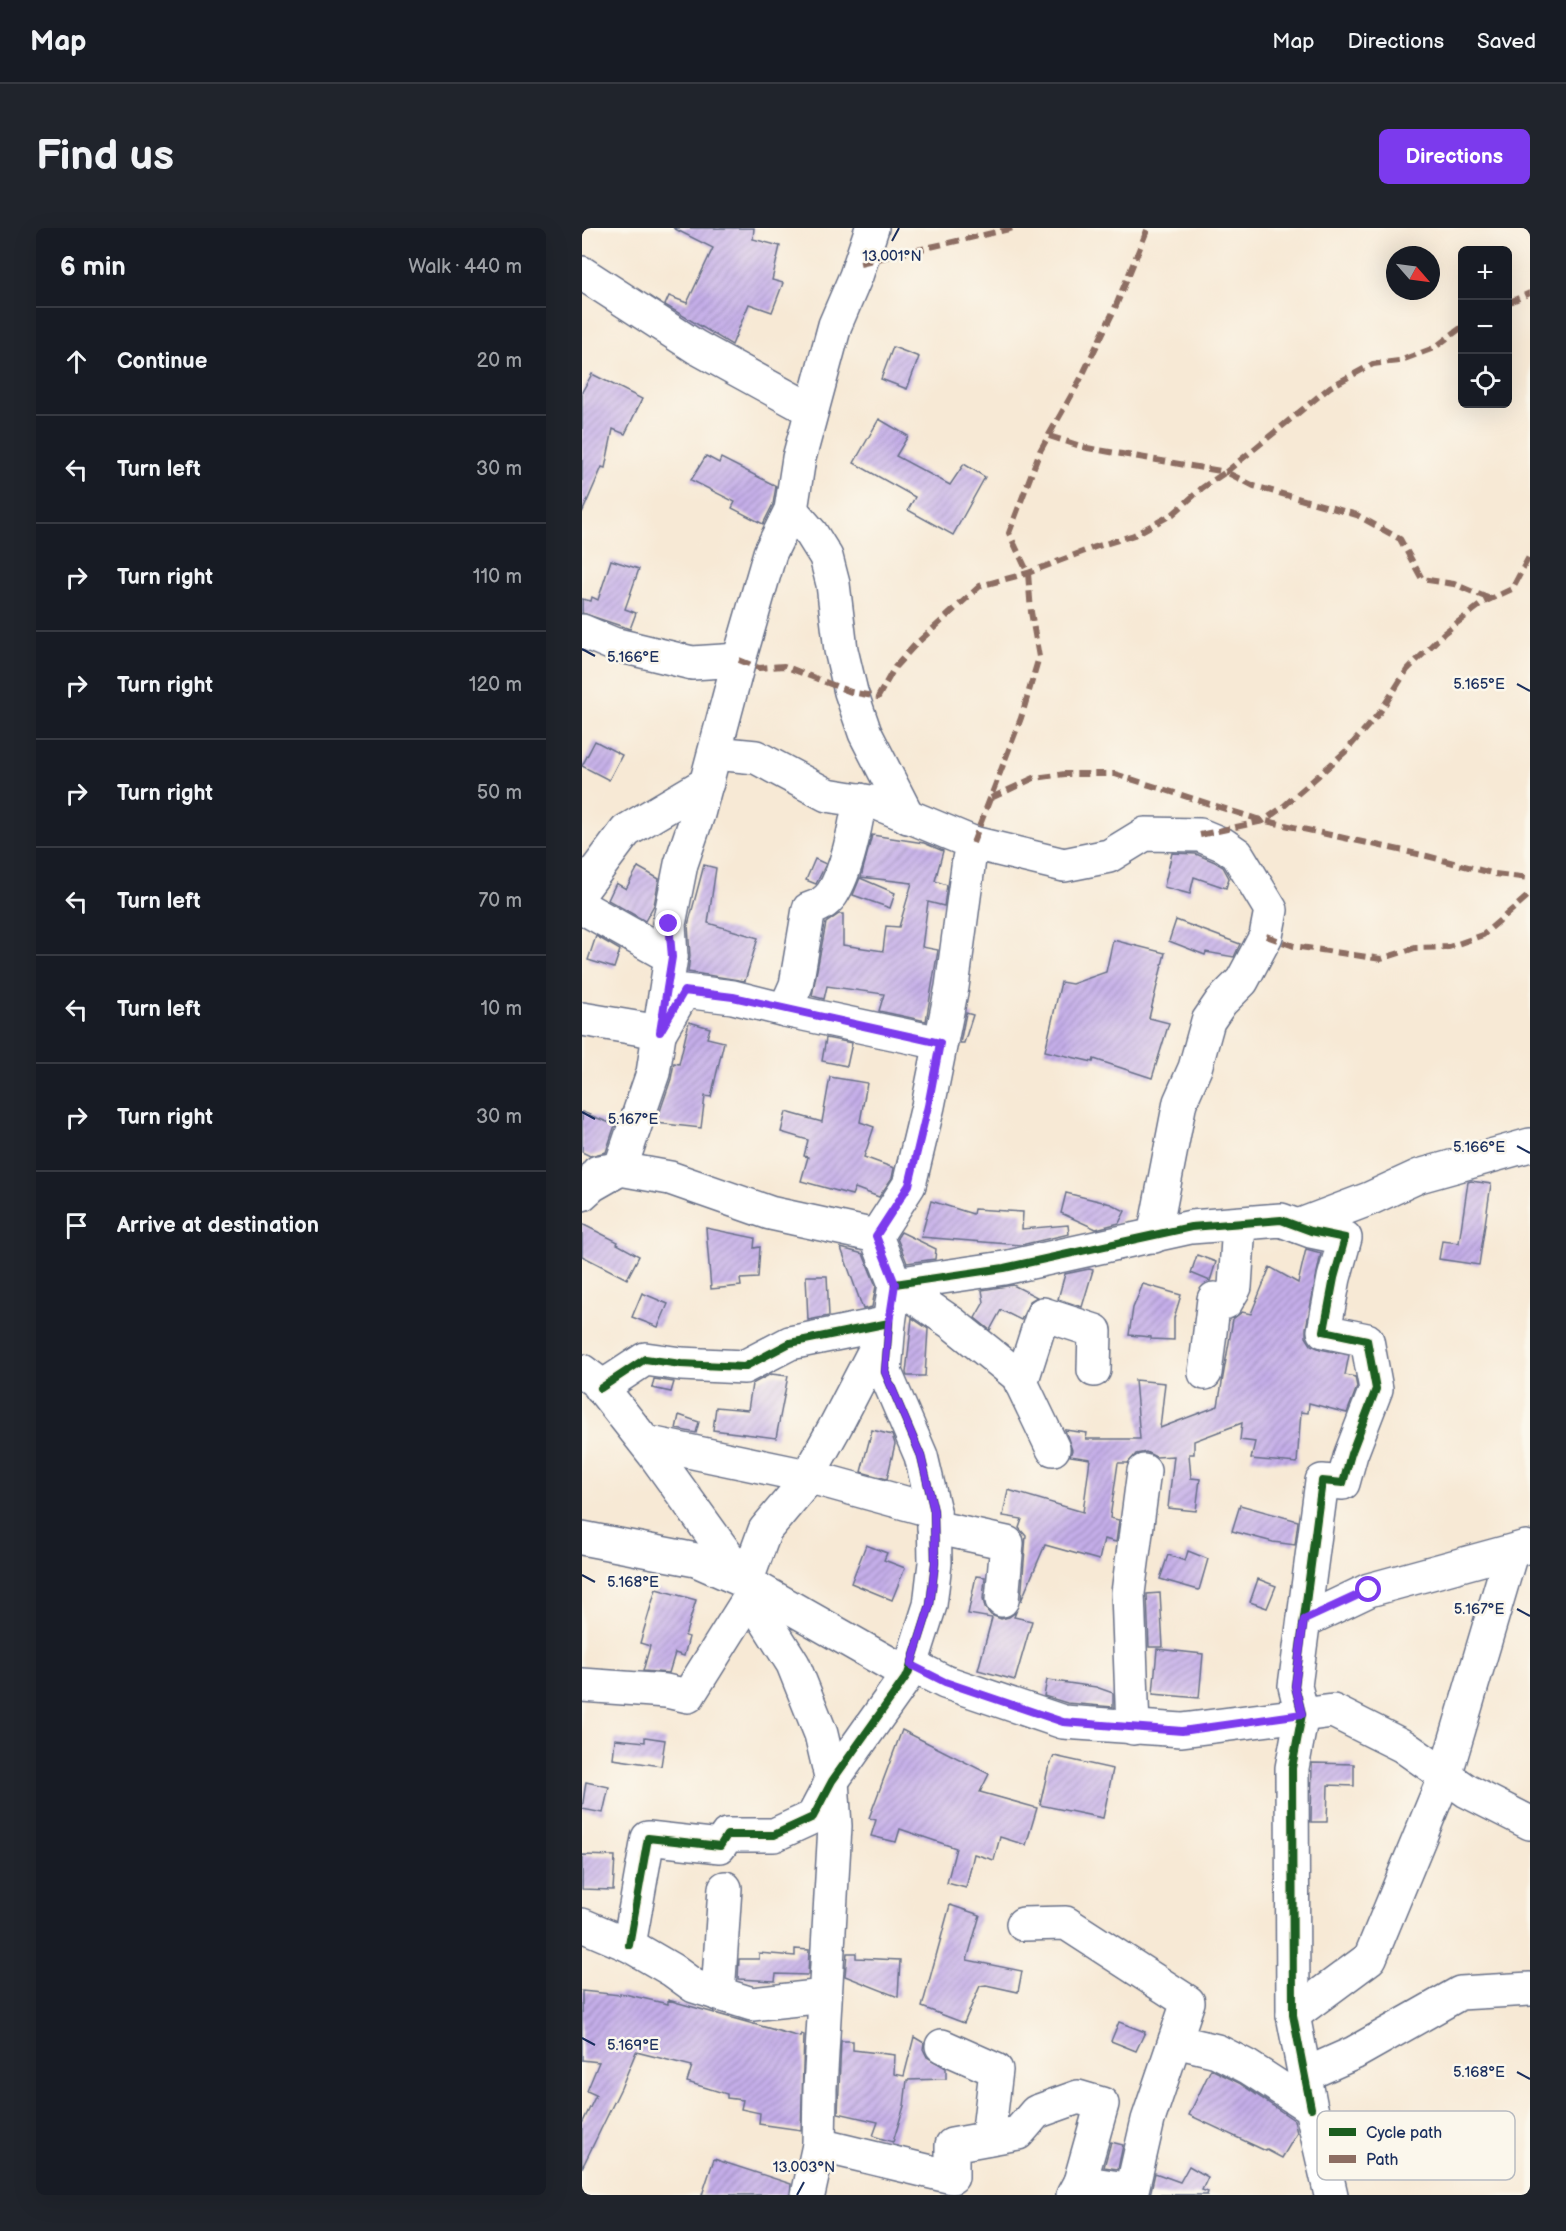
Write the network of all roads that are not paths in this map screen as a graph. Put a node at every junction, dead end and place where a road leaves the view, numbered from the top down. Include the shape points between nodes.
1 (872, 228) edge
2 (582, 273) edge
3 (811, 410) junction
4 (791, 510) junction
5 (582, 631) edge
6 (739, 660) junction
7 (711, 768) junction
8 (860, 800) junction
9 (908, 817) junction
10 (973, 843) junction
11 (582, 890) edge
12 (582, 907) edge
13 (672, 957) junction
14 (785, 1010) junction
15 (582, 1019) edge
16 (660, 1032) junction
17 (940, 1043) junction
18 (1530, 1145) edge
19 (620, 1168) junction
20 (582, 1174) edge
21 (582, 1194) edge
22 (1239, 1224) junction
23 (1298, 1226) junction
24 (876, 1236) junction
25 (1154, 1236) junction
26 (895, 1284) junction
27 (889, 1323) junction
28 (1094, 1370) dead end
29 (1205, 1373) dead end
30 (587, 1376) edge
31 (1021, 1383) junction
32 (645, 1442) junction
33 (1053, 1449) dead end
34 (1144, 1471) dead end
35 (807, 1476) junction
36 (934, 1519) junction
37 (582, 1538) edge
38 (1521, 1549) edge
39 (749, 1588) junction
40 (1002, 1600) dead end
41 (1304, 1620) junction
42 (910, 1669) junction
43 (582, 1685) edge
44 (1302, 1714) junction
45 (1134, 1728) junction
46 (1445, 1776) junction
47 (832, 1781) junction
48 (1530, 1823) edge
49 (726, 1888) dead end
50 (1023, 1924) dead end
51 (582, 1925) edge
52 (628, 1945) junction
53 (1530, 1989) edge
54 (718, 1994) junction
55 (825, 1996) junction
56 (1293, 2015) junction
57 (1175, 2041) junction
58 (942, 2046) dead end
59 (1304, 2075) junction
60 (1102, 2104) junction
61 (1311, 2108) junction
62 (1148, 2120) junction
63 (1317, 2134) edge
64 (988, 2138) junction
65 (819, 2145) junction
66 (1328, 2180) edge
67 (1077, 2189) edge
68 (808, 2195) edge
69 (1331, 2195) edge

1 - 3 street via 835,325
2 - 3 street via 696,347
3 - 4 street
4 - 6 street via 770,553
4 - 9 street via 826,557 851,692 865,733
5 - 6 street via 613,644 692,663
6 - 7 street
7 - 8 street via 742,754 756,757 827,795
7 - 11 street via 626,831
7 - 13 street via 681,864 669,924
8 - 9 street
8 - 14 street via 853,834 831,895 818,907 809,909 796,985
9 - 10 street
10 - 17 street
10 - 25 street via 1064,865 1109,856 1144,834 1200,835 1237,854 1271,910 1266,936 1242,981 1208,1021 1195,1068 1180,1102
12 - 13 street
13 - 16 street
14 - 16 street via 733,997 684,991
14 - 17 street
15 - 16 street
16 - 19 street via 653,1073
17 - 24 street via 909,1185
18 - 23 street via 1419,1176
19 - 20 street
19 - 21 street
19 - 24 street via 670,1178 770,1213
22 - 23 street via 1281,1220
22 - 25 street via 1191,1227
22 - 29 street via 1235,1287 1226,1302 1214,1299
23 - 41 street via 1345,1238 1324,1331 1367,1340 1376,1389 1343,1483 1322,1481
24 - 26 street
25 - 26 street via 1004,1268
26 - 27 street
26 - 31 street via 952,1323 1018,1376
27 - 30 street via 790,1343 744,1367 645,1359
27 - 35 street
27 - 36 street via 885,1372 921,1456
28 - 31 street via 1095,1331 1043,1314
30 - 32 street
31 - 33 street
32 - 35 street
32 - 39 street
34 - 45 street via 1128,1593
35 - 36 street
35 - 39 street via 765,1530
36 - 40 street via 1007,1542
36 - 42 street via 935,1563 930,1605
37 - 39 street via 696,1560
38 - 41 street via 1369,1590
38 - 46 street
39 - 42 street
39 - 43 street via 688,1696
39 - 47 street via 793,1664 820,1734
41 - 44 street via 1295,1686
42 - 45 street via 1063,1722
42 - 47 street
44 - 45 street via 1182,1731
44 - 46 street via 1333,1711 1403,1746
44 - 56 street via 1292,1768
46 - 48 street
46 - 56 street via 1370,1958
47 - 52 street via 813,1817 774,1834 727,1835 720,1846 648,1838
47 - 55 street via 835,1826
49 - 54 street
50 - 57 street via 1066,1923 1188,2002
51 - 52 street
52 - 54 street via 694,1986
53 - 59 street via 1460,1993 1354,2054
54 - 55 street via 752,2004
55 - 65 street
56 - 59 street
57 - 61 street via 1217,2051
57 - 62 street
58 - 64 street via 996,2070
59 - 61 street
60 - 62 street
60 - 64 street via 1078,2097 1036,2112 1018,2133
60 - 67 street
61 - 63 street
62 - 67 street via 1132,2190
64 - 65 street via 952,2145 952,2177
65 - 68 street
66 - 69 street

